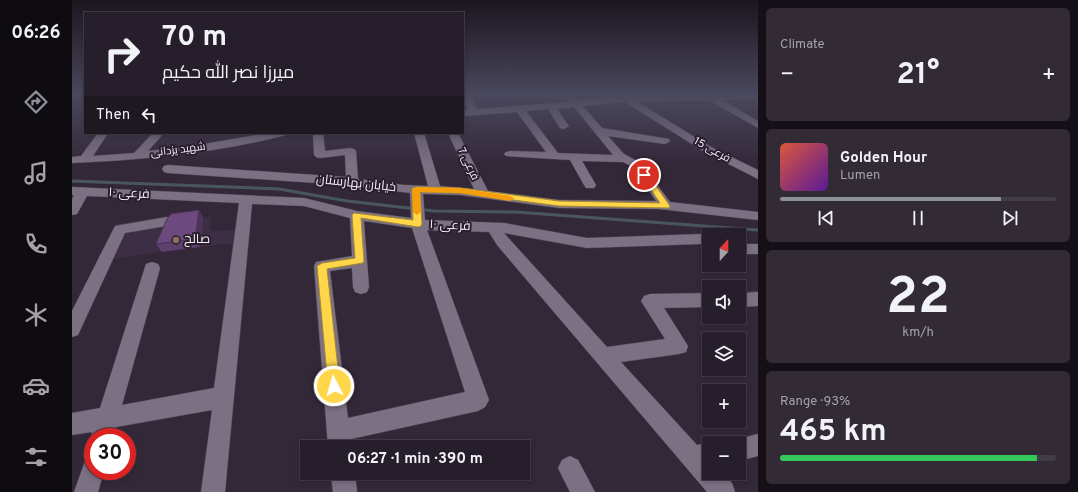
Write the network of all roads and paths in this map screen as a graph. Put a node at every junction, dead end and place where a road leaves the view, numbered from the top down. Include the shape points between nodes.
1 (526, 118) edge
2 (560, 118) edge
3 (588, 118) edge
4 (658, 118) edge
5 (746, 118) edge
6 (758, 125) edge
7 (564, 126) dead end
8 (599, 132) junction
9 (102, 134) edge
10 (158, 134) edge
11 (277, 134) edge
12 (318, 134) edge
13 (419, 134) edge
14 (453, 134) edge
15 (665, 141) dead end
16 (510, 154) dead end
17 (138, 155) junction
18 (555, 156) junction
19 (574, 156) junction
20 (624, 159) junction
21 (78, 160) edge
22 (102, 160) junction
23 (72, 165) edge
24 (168, 169) dead end
25 (758, 175) edge
26 (352, 182) junction
27 (590, 185) dead end
28 (435, 190) junction
29 (78, 191) edge
30 (416, 193) junction
31 (483, 194) junction
32 (246, 199) junction
33 (666, 206) junction
34 (72, 211) edge
35 (356, 215) junction
36 (758, 216) edge
37 (167, 222) edge
38 (418, 222) junction
39 (494, 228) junction
40 (702, 239) edge
41 (746, 249) edge
42 (758, 249) edge
43 (360, 261) junction
44 (152, 268) dead end
45 (361, 287) dead end
46 (758, 299) edge
47 (702, 300) edge
48 (746, 300) edge
49 (72, 329) edge
50 (604, 356) junction
51 (223, 396) junction
52 (72, 424) edge
53 (105, 427) edge
54 (339, 439) edge
55 (758, 445) edge
56 (746, 448) edge
57 (701, 456) edge
58 (570, 468) dead end
59 (90, 480) edge
60 (344, 480) edge
61 (86, 492) edge
62 (213, 492) edge
63 (345, 492) edge
64 (583, 492) edge
65 (723, 492) edge

1 - 18 street
2 - 7 street
3 - 8 street
4 - 25 street, فرعی 15 via 707,149
5 - 6 street
8 - 15 street
8 - 20 street
9 - 21 street
10 - 17 street
11 - 17 street, شهید یزدانی via 235,143
12 - 26 street via 320,155 350,151
13 - 28 street
14 - 31 street, فرعی 7
16 - 18 street
17 - 22 street, شهید یزدانی
18 - 19 street
19 - 20 street
19 - 27 street
20 - 33 street via 637,165
21 - 22 street, شهید یزدانی
22 - 23 street
24 - 26 street, خیابان بهارستان
26 - 30 street, خیابان بهارستان
28 - 30 street, خیابان بهارستان
28 - 31 street, خیابان بهارستان
29 - 32 street, فرعی ۱۰
29 - 34 street
30 - 38 street
31 - 33 street, خیابان بهارستان via 559,204
32 - 35 street, فرعی ۱۰ via 304,202
32 - 51 street
33 - 36 street, خیابان بهارستان
35 - 38 street, فرعی ۱۰
35 - 43 street
37 - 49 street via 120,229
38 - 39 street, فرعی ۱۰ via 434,226
38 - 54 street via 478,400
39 - 40 street, فرعی ۱۰ via 587,243
39 - 50 street
41 - 42 street
43 - 45 street
43 - 54 street via 322,266
44 - 53 street
46 - 48 street
47 - 50 street via 650,301 679,346
50 - 57 street
51 - 53 street
51 - 62 street
52 - 53 street
55 - 56 street
57 - 65 street
58 - 64 street
59 - 61 street
60 - 63 street

